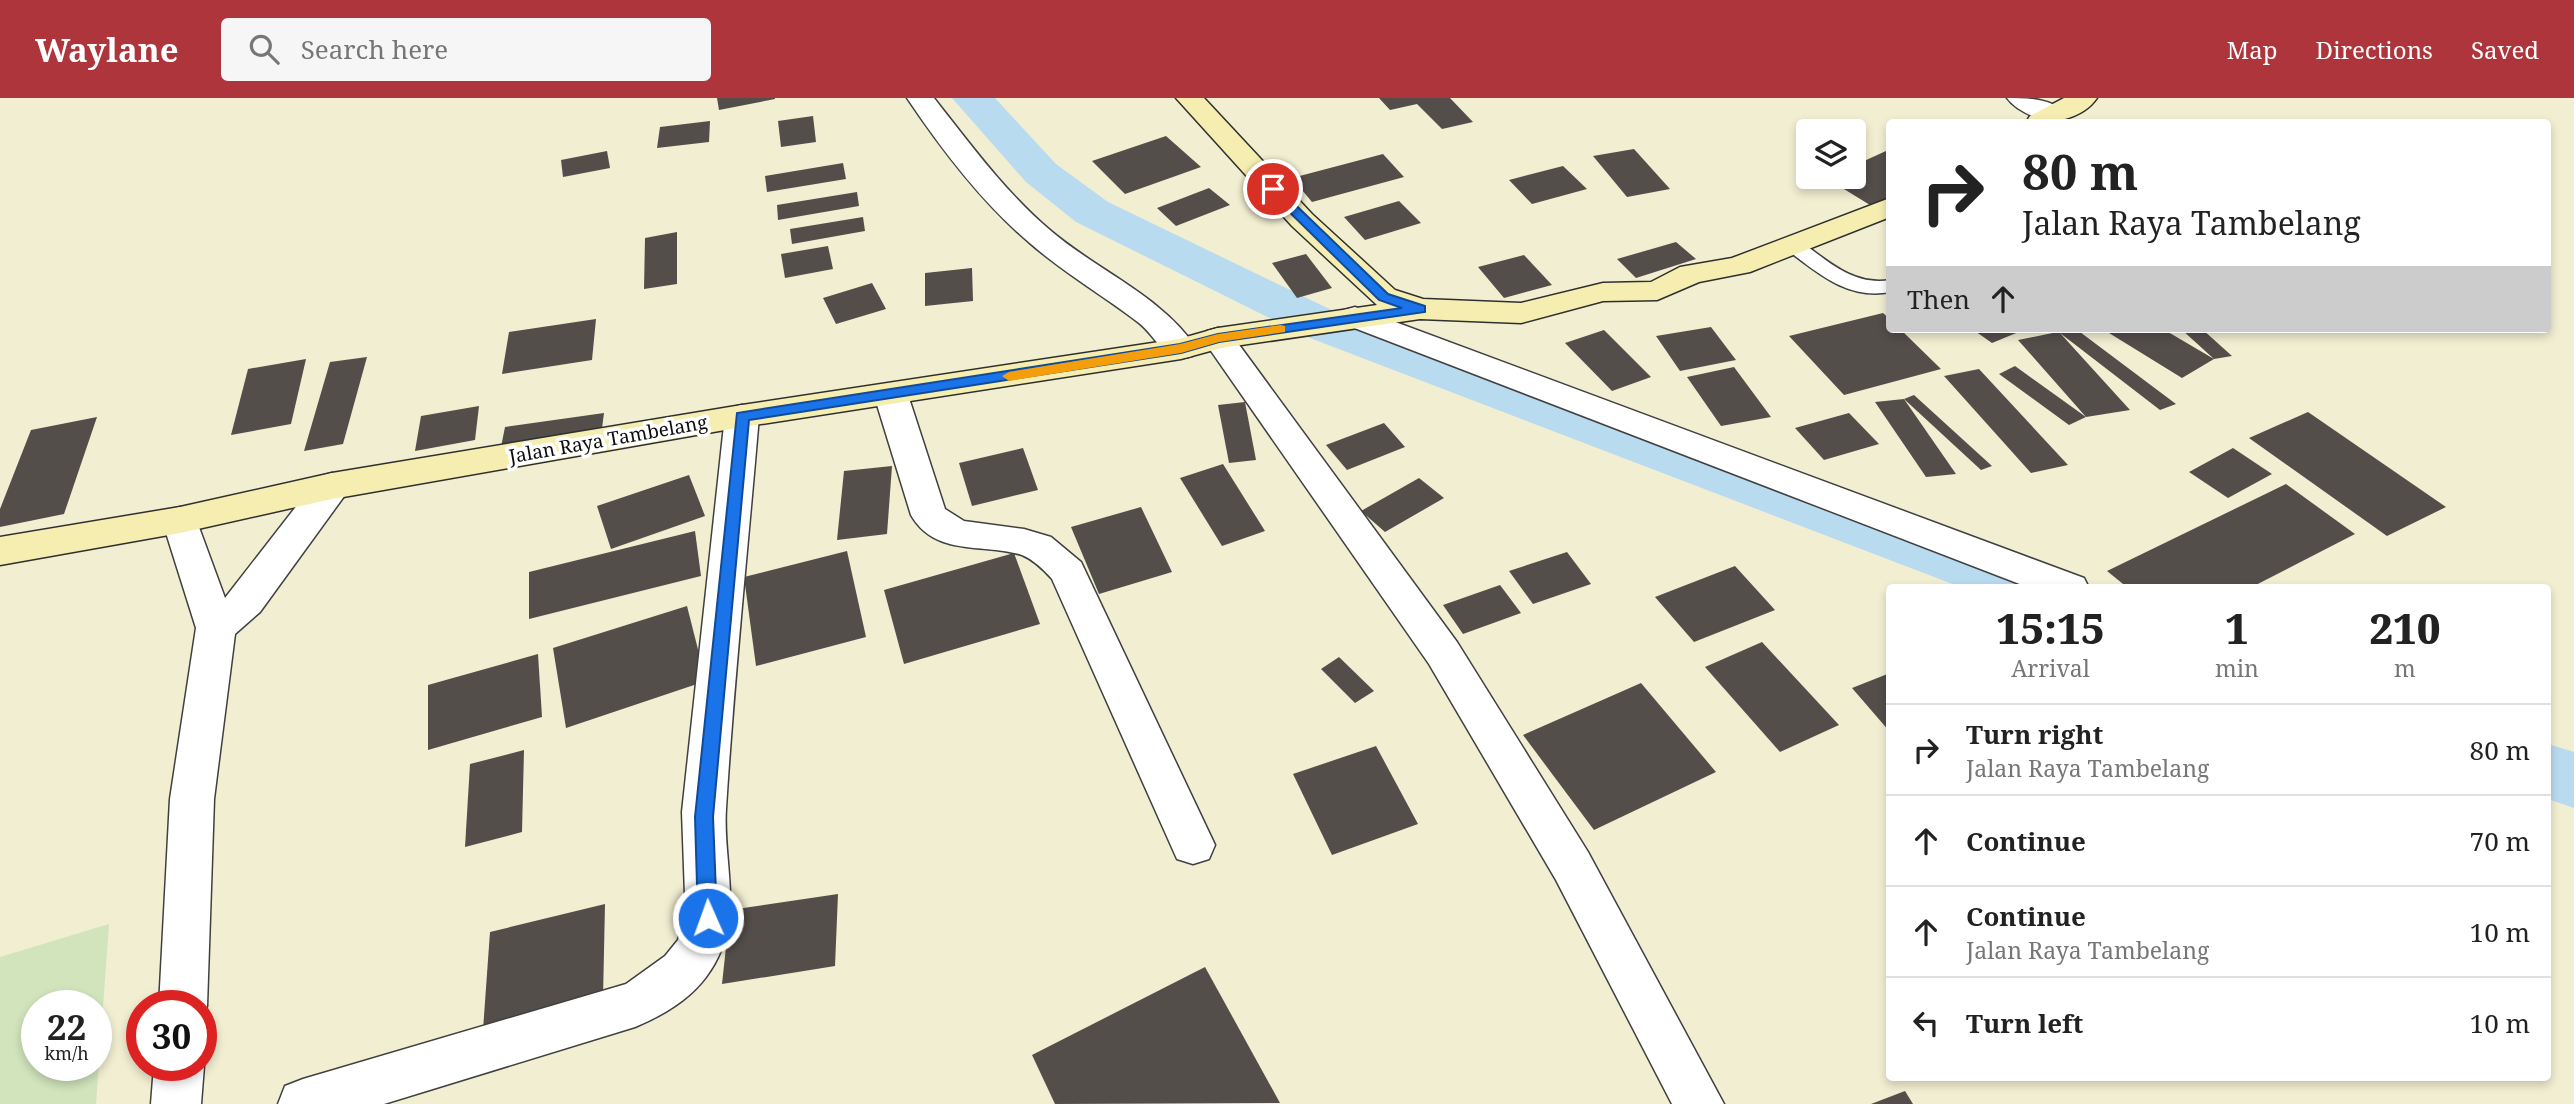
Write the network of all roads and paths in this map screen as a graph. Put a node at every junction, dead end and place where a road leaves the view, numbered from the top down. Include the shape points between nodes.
1 (920, 98) edge
2 (1189, 98) edge
3 (2084, 98) edge
4 (2037, 110) edge
5 (1886, 209) edge
6 (1793, 245) junction
7 (1886, 287) edge
8 (1420, 309) junction
9 (1355, 317) junction
10 (1199, 343) junction
11 (891, 395) junction
12 (742, 416) junction
13 (332, 486) junction
14 (180, 520) junction
15 (0, 551) edge
16 (2059, 584) edge
17 (216, 628) junction
18 (1193, 845) dead end
19 (184, 990) edge
20 (178, 1081) edge
21 (176, 1104) edge
22 (303, 1104) edge
23 (1699, 1104) edge

1 - 10 street via 986,183 1041,238 1153,318
2 - 8 main road via 1302,220 1384,297
3 - 4 main road
5 - 6 main road
6 - 7 lane via 1849,284 1868,290
6 - 8 main road via 1739,266 1691,274 1657,292 1603,292 1521,313
8 - 9 main road
9 - 10 main road, Jalan Raya Tambelang
9 - 16 street
10 - 11 main road, Jalan Raya Tambelang
10 - 23 street via 1443,653 1572,866
11 - 12 main road, Jalan Raya Tambelang
11 - 18 street via 929,515 937,524 954,534 1038,547 1068,572
12 - 13 main road, Jalan Raya Tambelang
12 - 22 street via 704,817 708,918 699,946 670,983 635,1004
13 - 14 main road, Jalan Raya Tambelang
13 - 17 street via 246,603
14 - 15 main road, Jalan Raya Tambelang
14 - 17 street
17 - 19 street via 192,799
20 - 21 street

